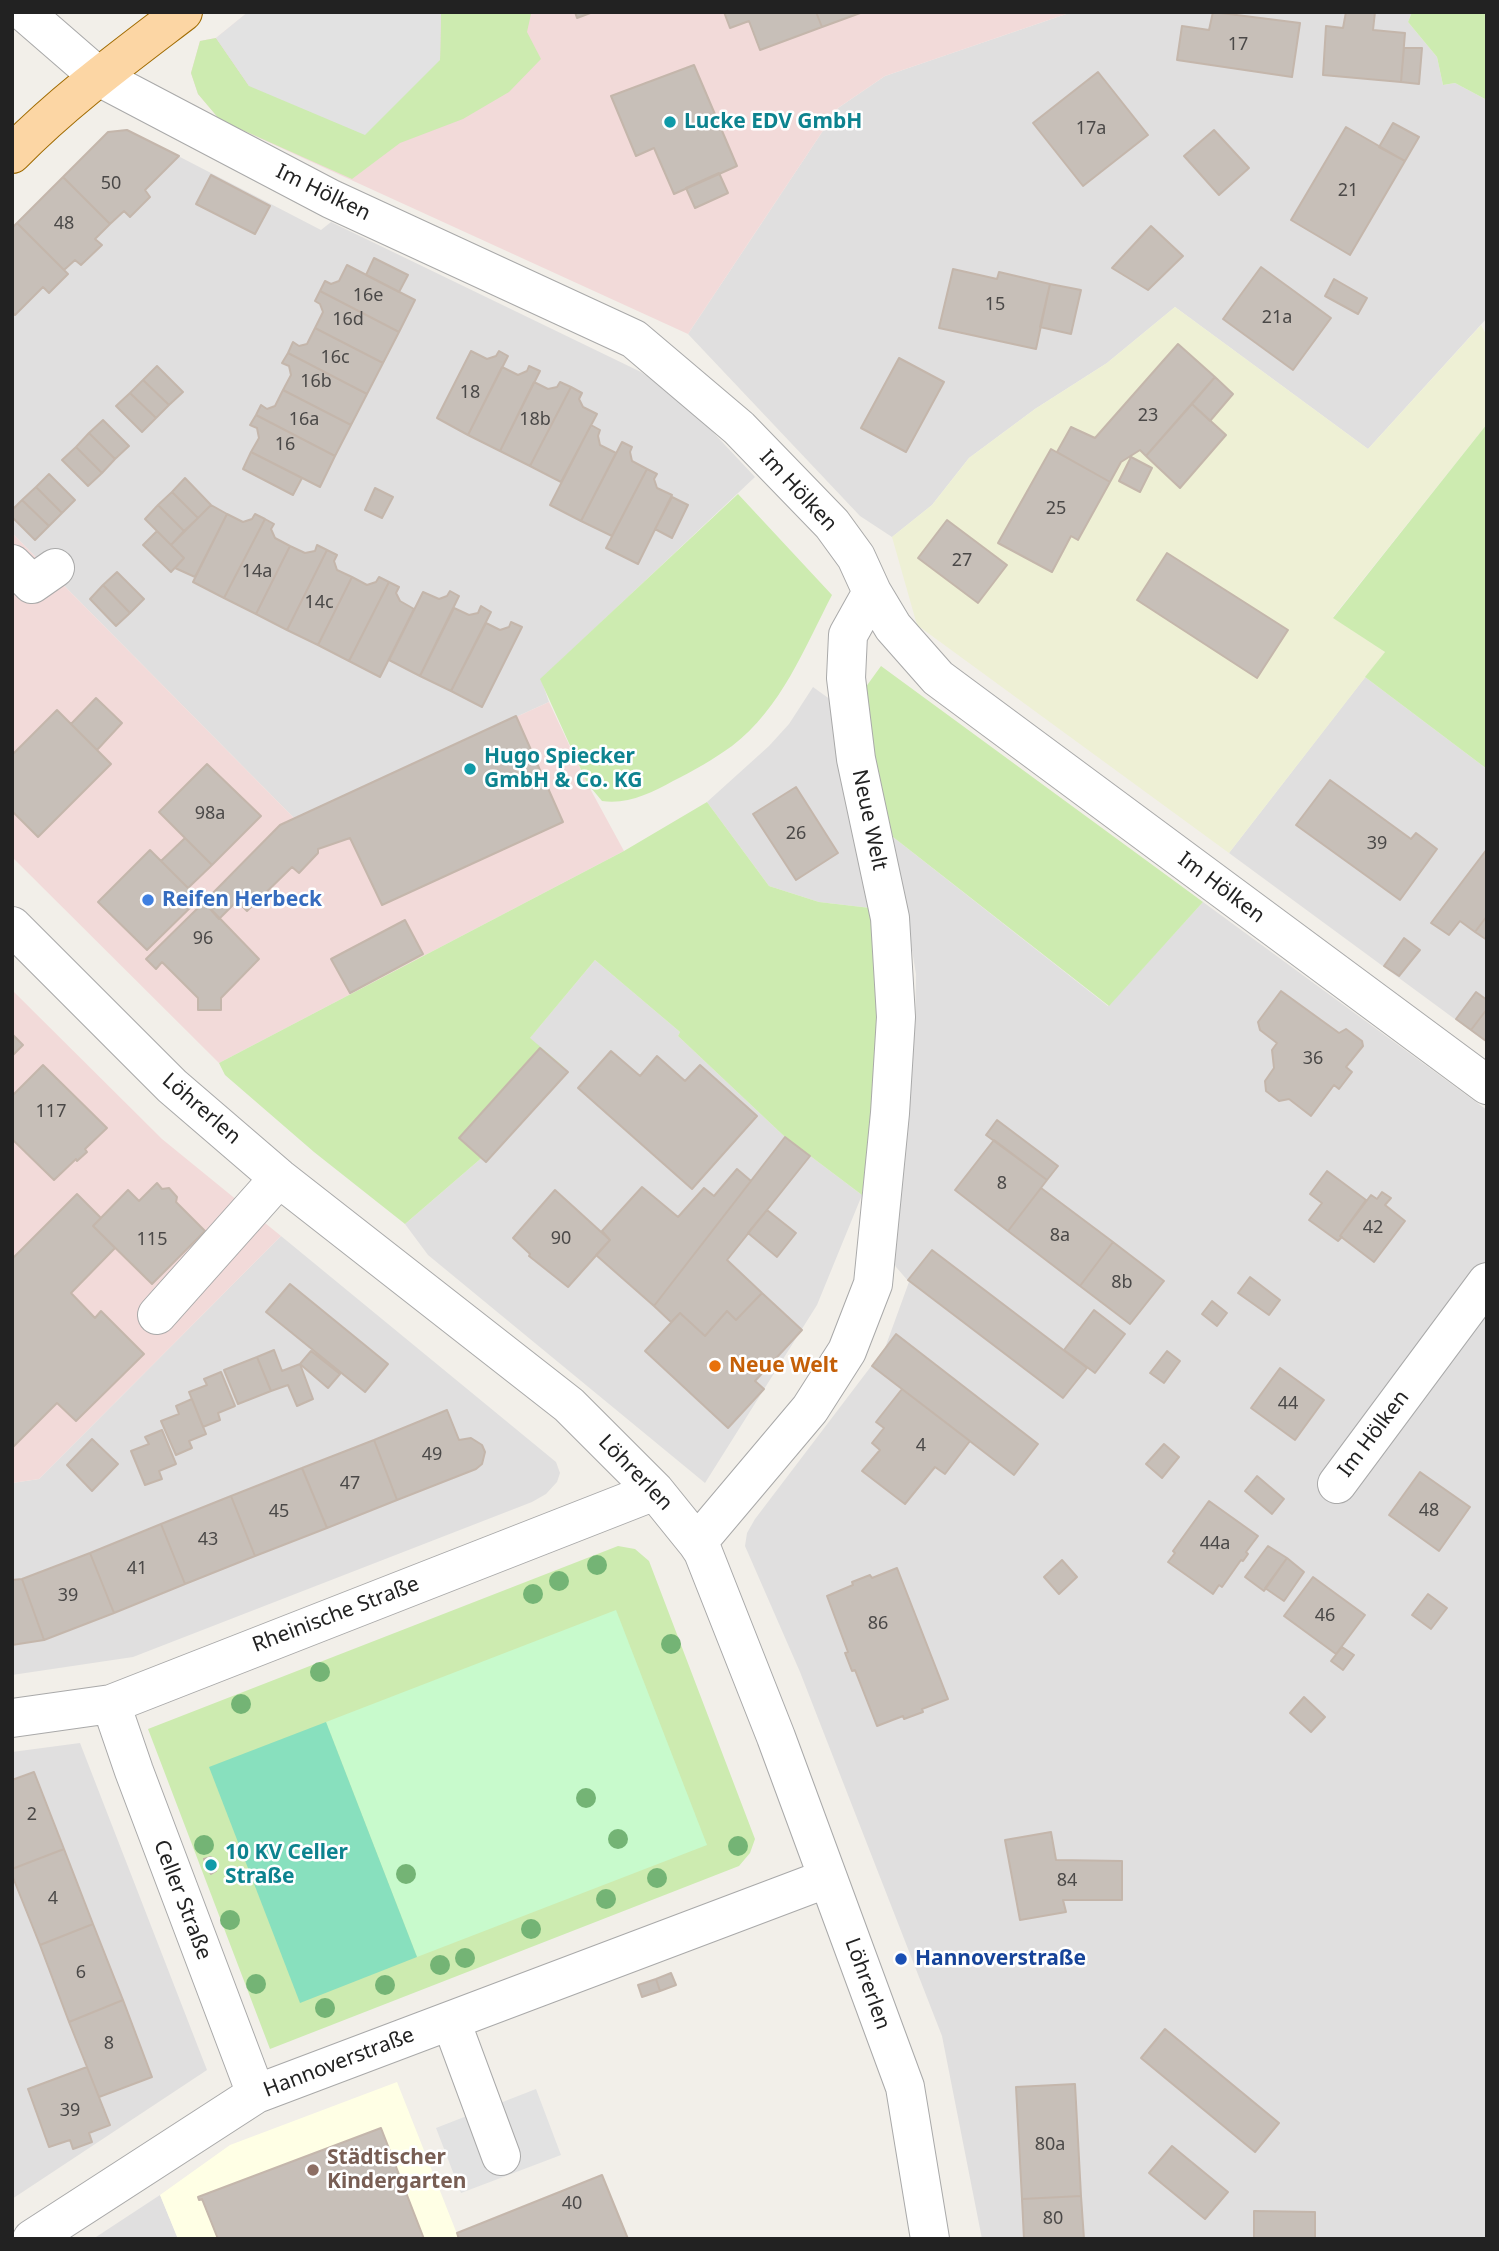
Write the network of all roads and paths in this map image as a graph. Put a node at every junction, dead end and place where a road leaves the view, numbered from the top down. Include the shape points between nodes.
1 (24, 12) edge
2 (183, 12) edge
3 (99, 77) junction
4 (12, 154) edge
5 (12, 564) edge
6 (55, 568) dead end
7 (872, 592) junction
8 (12, 926) edge
9 (1487, 1085) edge
10 (279, 1178) junction
11 (1487, 1282) edge
12 (157, 1315) dead end
13 (1337, 1484) dead end
14 (655, 1490) junction
15 (697, 1543) junction
16 (111, 1704) junction
17 (12, 1718) edge
18 (828, 1878) junction
19 (451, 2021) junction
20 (256, 2094) junction
21 (501, 2156) dead end
22 (32, 2239) edge
23 (930, 2239) edge

1 - 3 street, Im Hölken
2 - 3 main road
3 - 4 main road
3 - 7 street, Im Hölken via 331,199 634,339 739,428 832,524 856,557
5 - 6 street via 32,584
7 - 9 street, Im Hölken via 892,628 938,678
7 - 15 street, Neue Welt via 848,635 846,678 856,759 890,918 896,1017 873,1284 847,1351 810,1409
8 - 10 street, Löhrerlen via 173,1086
10 - 12 street
10 - 14 street, Löhrerlen via 569,1405
11 - 13 street, Im Hölken
14 - 15 street, Löhrerlen
14 - 16 street, Rheinische Straße
15 - 18 street, Löhrerlen
16 - 17 street, Rheinische Straße
16 - 20 street, Celler Straße
18 - 19 street, Hannoverstraße
18 - 23 street, Löhrerlen via 905,2087
19 - 20 street, Hannoverstraße
19 - 21 street
20 - 22 street, Hannoverstraße

